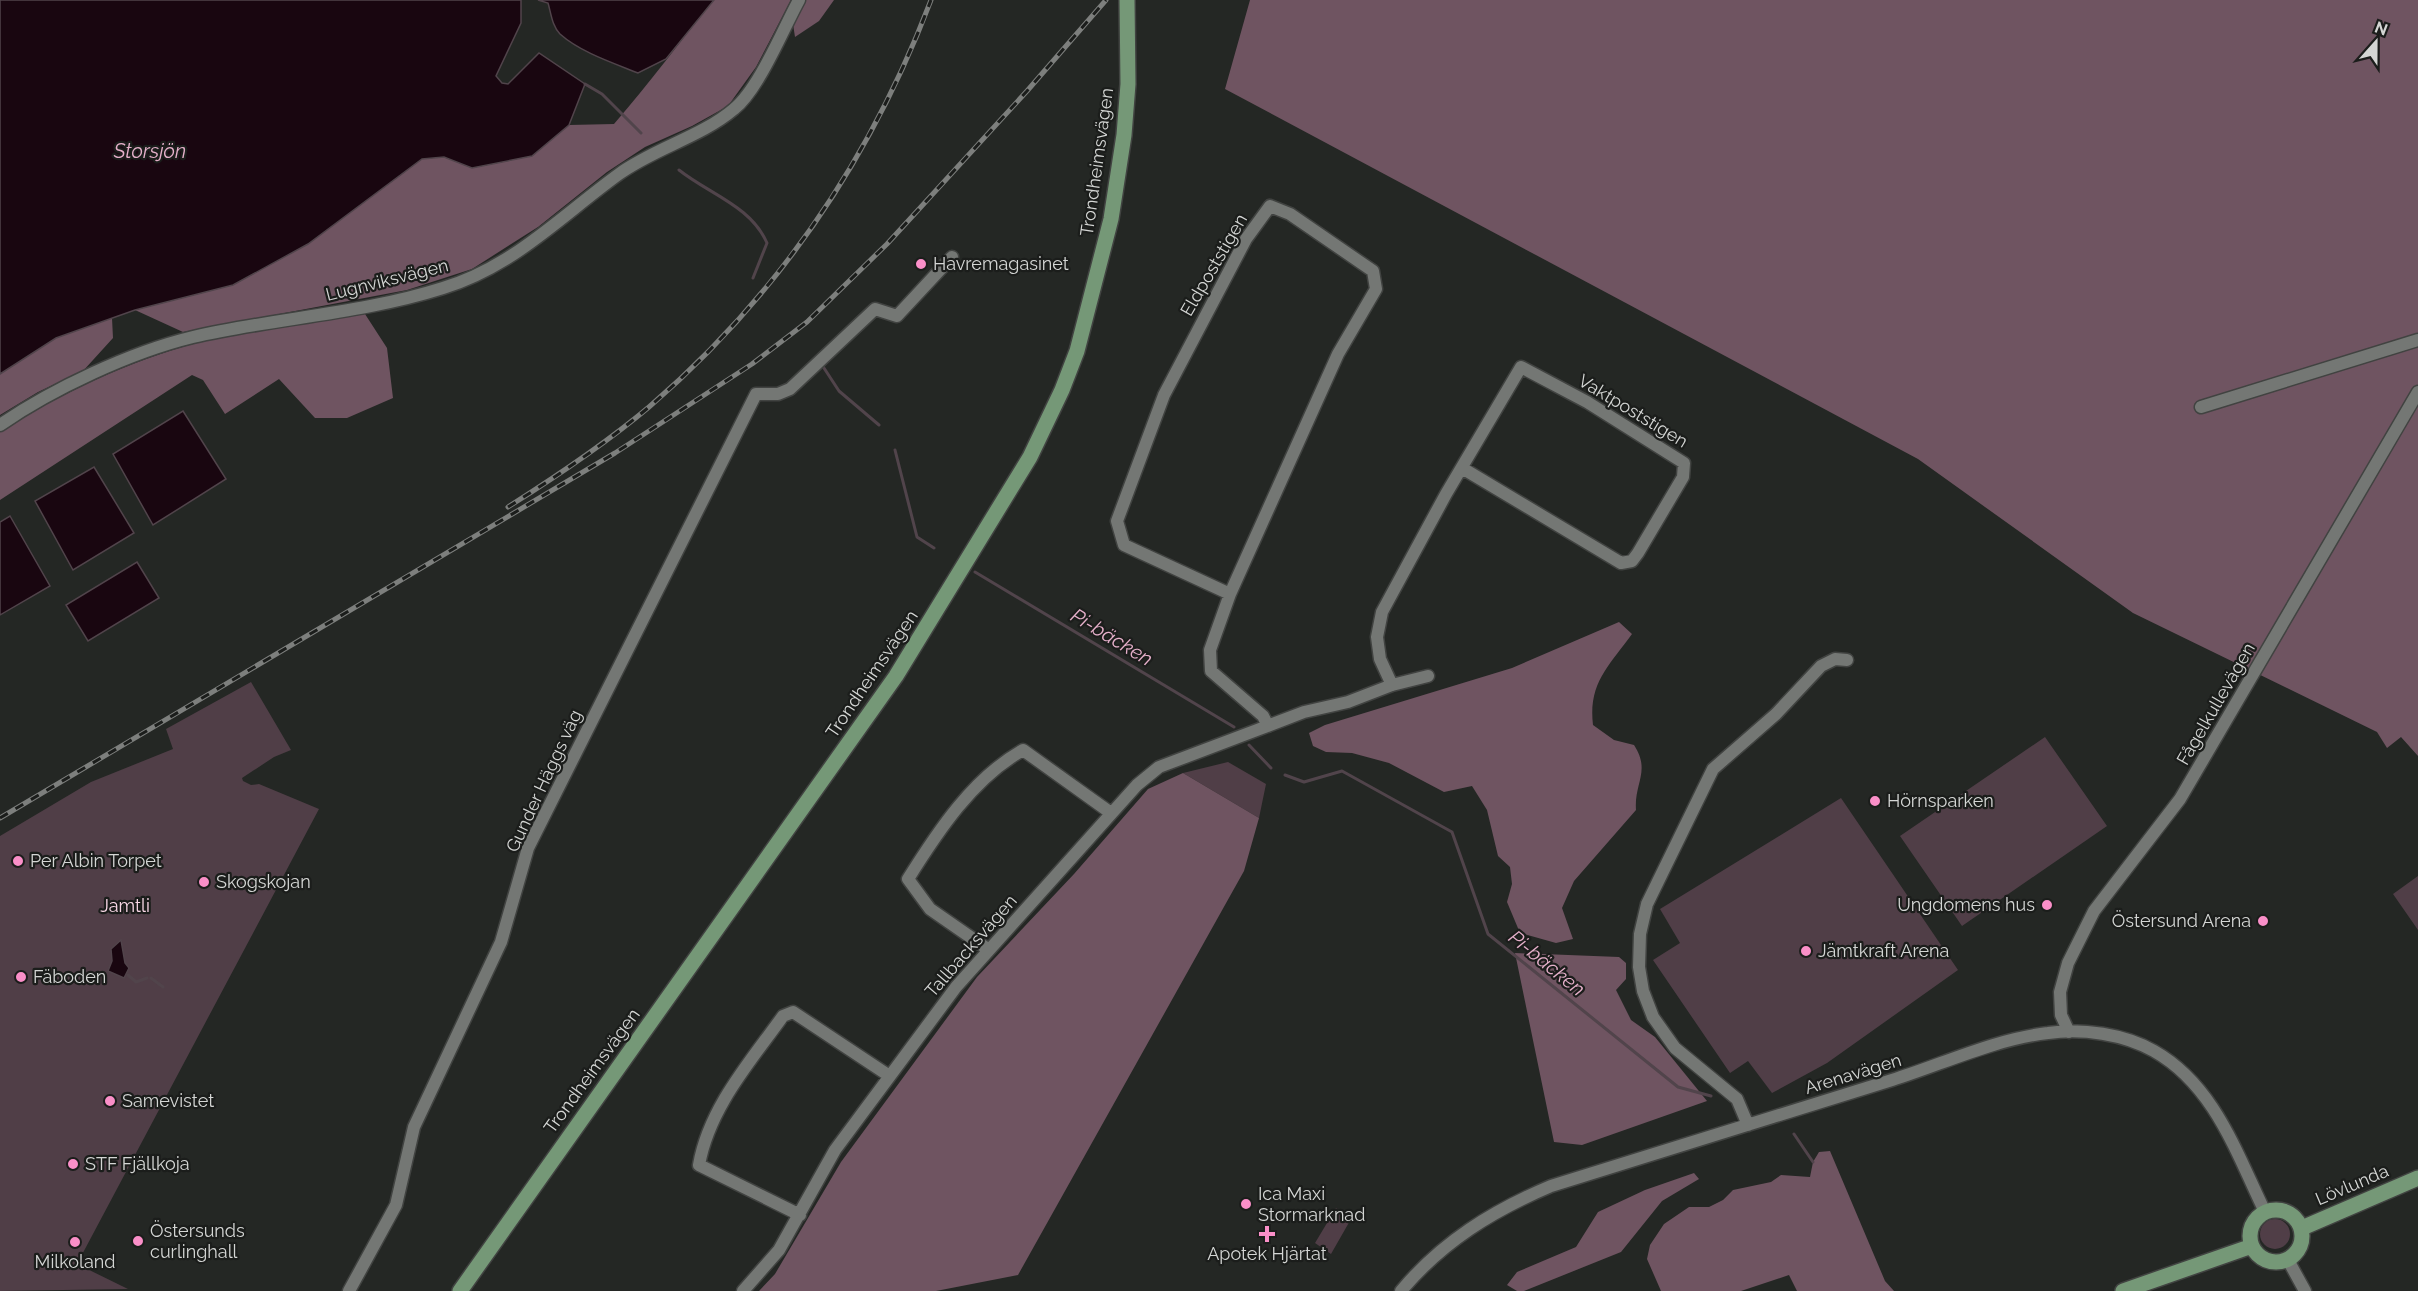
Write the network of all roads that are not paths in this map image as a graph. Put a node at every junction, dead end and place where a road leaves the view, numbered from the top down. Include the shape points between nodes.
1 (799, 0) edge
2 (1127, 6) edge
3 (952, 257) dead end
4 (2418, 340) edge
5 (2418, 392) edge
6 (2201, 407) dead end
7 (0, 425) edge
8 (1462, 468) junction
9 (1230, 594) junction
10 (1846, 660) dead end
11 (1428, 676) dead end
12 (1392, 685) junction
13 (1266, 721) junction
14 (1111, 813) junction
15 (988, 950) junction
16 (2069, 1032) junction
17 (888, 1075) junction
18 (1748, 1125) junction
19 (2418, 1178) edge
20 (2265, 1212) junction
21 (800, 1215) junction
22 (2302, 1228) junction
23 (2252, 1246) junction
24 (2288, 1260) junction
25 (349, 1291) edge
26 (460, 1291) edge
27 (742, 1291) edge
28 (1401, 1291) edge
29 (2123, 1291) edge
30 (2305, 1291) edge

1 - 7 street, Lugnviksvägen via 758,78 737,108 621,172 496,267 444,288 377,305 192,338 158,348 64,387
2 - 26 main road, Trondheimsvägen via 1128,84 1111,219 1077,351 1030,457 896,676
3 - 25 street, Gunder Häggs väg via 897,316 875,309 790,389 778,394 756,394 528,848 501,942 414,1127 396,1205
4 - 6 street
5 - 16 street, Fågelkullevägen via 2180,799 2094,911 2068,963 2060,992 2061,1015
8 - 8 street, Vaktpoststigen via 1521,367 1587,402 1684,463 1683,477 1638,553 1632,561 1621,563
8 - 12 street, Vaktpoststigen via 1382,612 1377,637 1380,659
9 - 9 street, Eldpoststigen via 1338,354 1376,289 1374,271 1290,214 1270,206 1246,239 1164,395 1118,521 1124,544
9 - 13 street, Eldpoststigen via 1210,650 1211,671
10 - 18 street via 1835,659 1821,666 1776,714 1713,770 1647,904 1640,934 1639,967 1653,1017 1675,1048 1737,1099
11 - 12 street, Tallbacksvägen
12 - 13 street, Tallbacksvägen via 1348,702
13 - 14 street, Tallbacksvägen via 1159,767
14 - 15 street, Tallbacksvägen
14 - 15 street via 1023,750 999,763 960,806 937,832 908,879 930,909
15 - 17 street, Tallbacksvägen
16 - 18 street, Arenavägen via 2013,1040
16 - 20 street, Arenavägen via 2116,1037 2152,1050 2188,1078 2205,1095 2223,1125
17 - 21 street, Tallbacksvägen via 835,1150
17 - 21 street via 793,1012 783,1016 727,1095 704,1139 699,1165
18 - 28 street, Arenavägen via 1551,1186 1509,1204 1463,1233 1426,1263
19 - 22 main road, Lövlunda
20 - 22 main road via 2283,1210 2298,1220
20 - 23 main road via 2251,1226
21 - 27 street, Tallbacksvägen via 779,1250
22 - 24 main road via 2301,1246
23 - 24 main road via 2263,1259
23 - 29 main road
24 - 30 street

